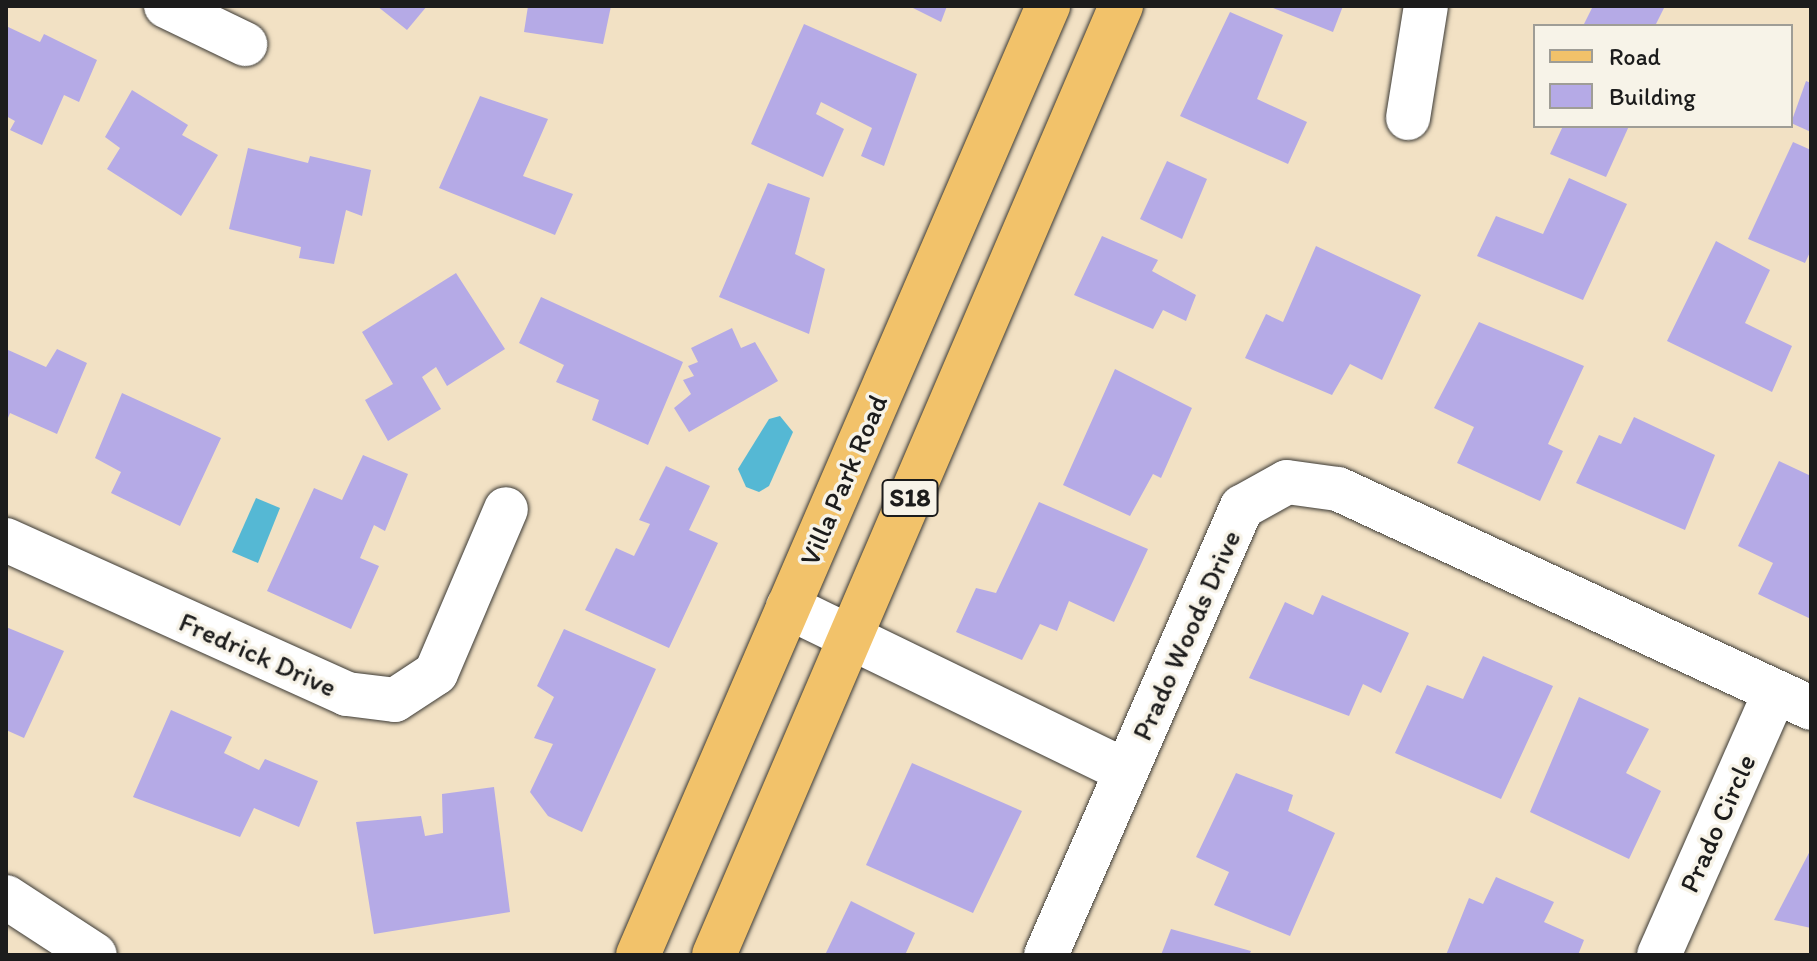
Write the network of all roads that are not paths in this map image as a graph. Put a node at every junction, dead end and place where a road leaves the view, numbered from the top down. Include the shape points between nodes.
1 (166, 6) edge
2 (1048, 6) edge
3 (1121, 6) edge
4 (1426, 6) edge
5 (245, 44) dead end
6 (1408, 118) dead end
7 (506, 509) dead end
8 (6, 540) edge
9 (788, 607) junction
10 (850, 637) junction
11 (1793, 700) edge
12 (1125, 771) junction
13 (6, 897) edge
14 (95, 955) edge
15 (638, 955) edge
16 (714, 955) edge
17 (1046, 955) edge
18 (1659, 955) edge

1 - 5 street
2 - 9 main road, Villa Park Road
3 - 10 main road, S18
4 - 6 street
7 - 8 street, Fredrick Drive via 436,673 395,700 347,694
9 - 10 street, Prado Woods Drive
9 - 15 main road, Villa Park Road
10 - 12 street, Prado Woods Drive
10 - 16 main road, S18
11 - 12 street, Prado Woods Drive via 1338,489 1287,482 1242,507
11 - 18 street, Prado Circle
12 - 17 street
13 - 14 street

